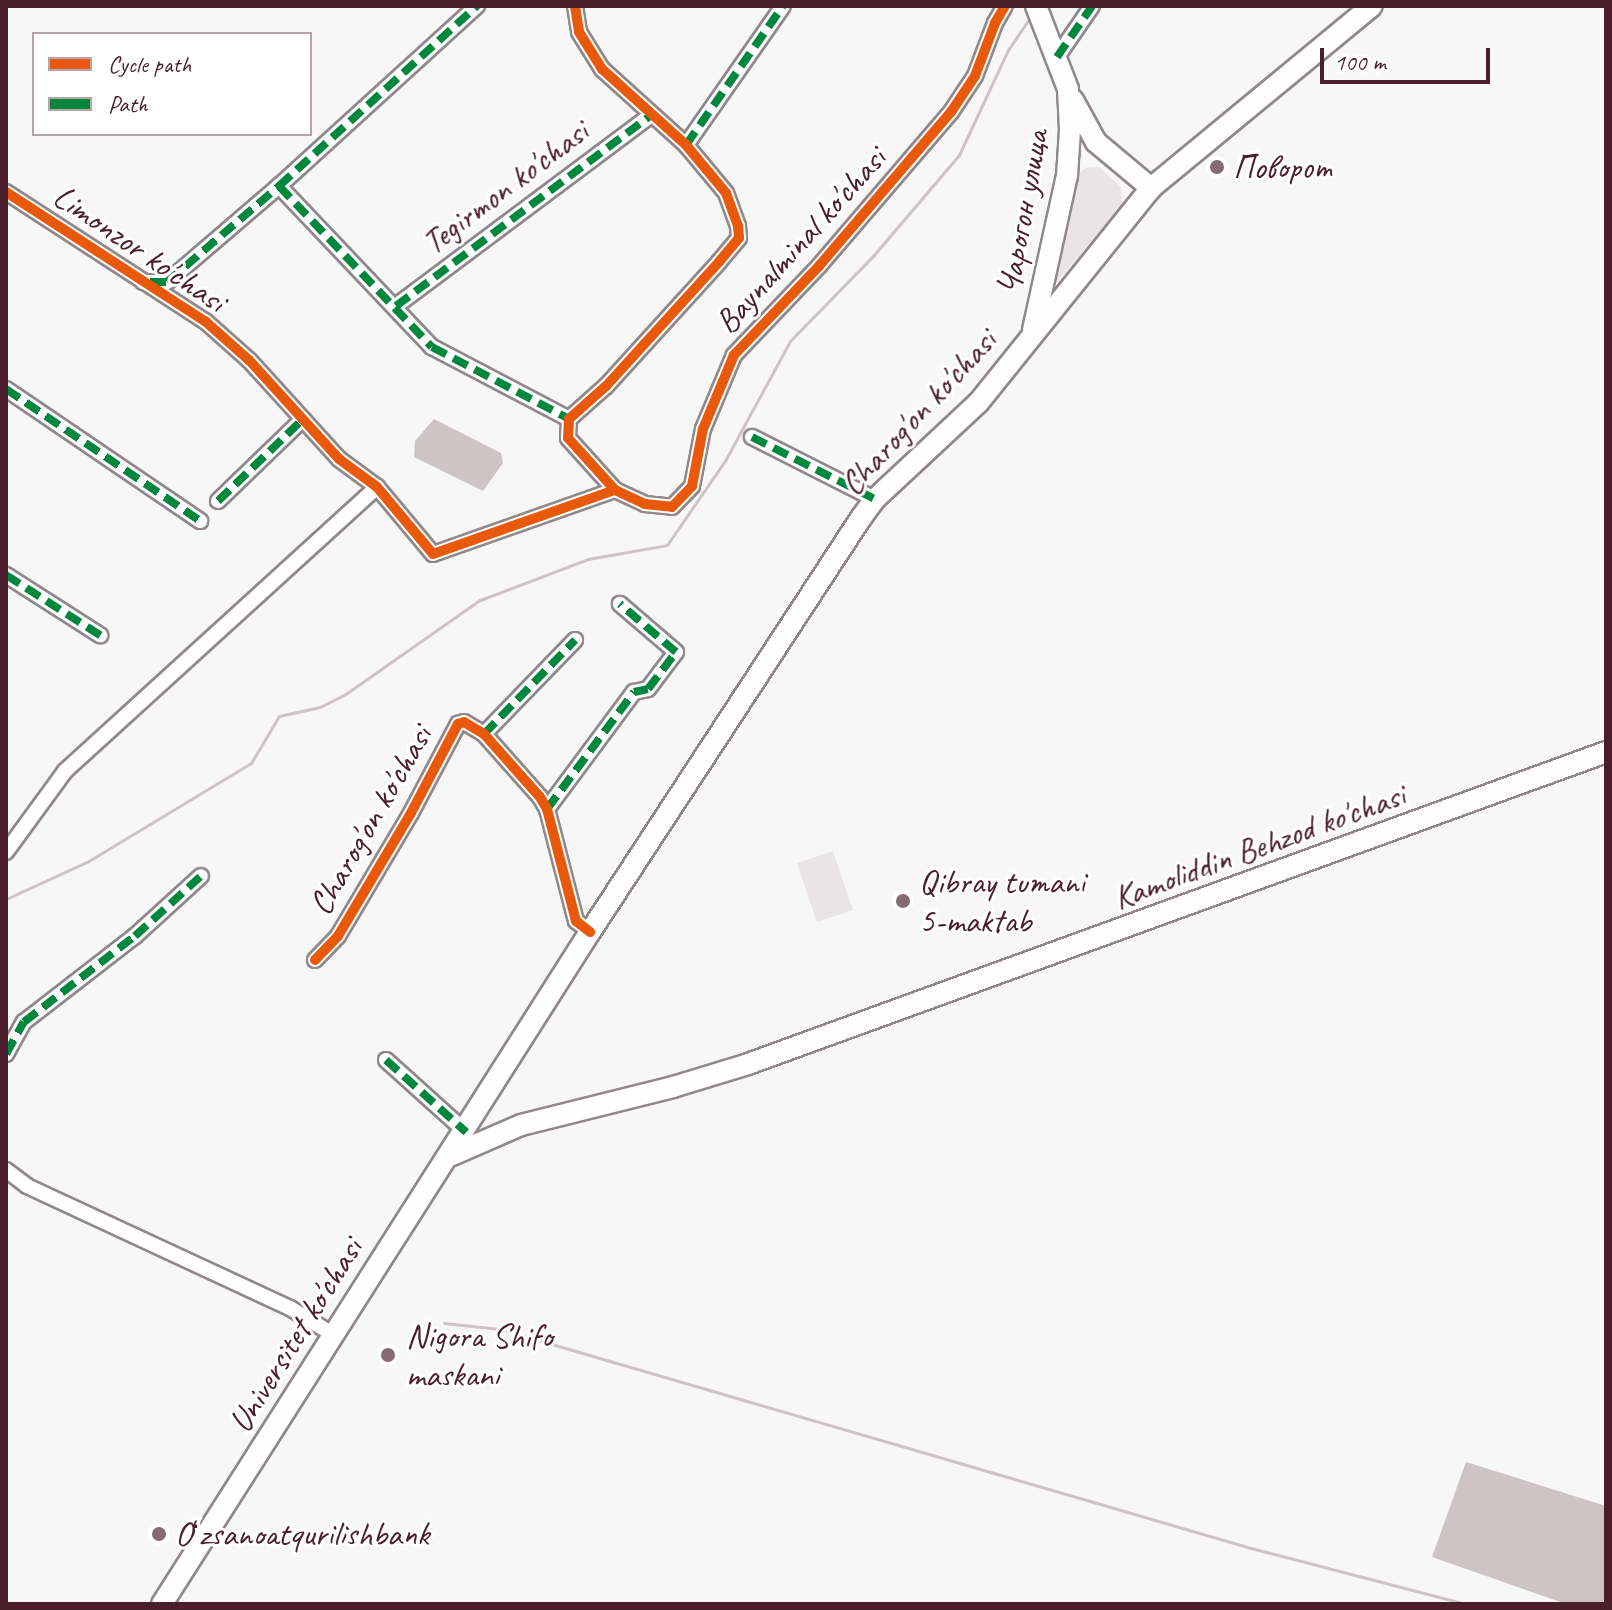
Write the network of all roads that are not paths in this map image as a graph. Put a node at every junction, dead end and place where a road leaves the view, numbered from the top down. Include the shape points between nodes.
1 (477, 6) edge
2 (575, 6) edge
3 (783, 6) edge
4 (1005, 6) edge
5 (1092, 6) edge
6 (1372, 6) edge
7 (1039, 13) edge
8 (1057, 57) junction
9 (1068, 89) junction
10 (651, 115) junction
11 (686, 145) junction
12 (279, 186) junction
13 (1151, 188) junction
14 (6, 192) edge
15 (143, 282) junction
16 (396, 306) junction
17 (1030, 337) junction
18 (6, 389) edge
19 (303, 419) junction
20 (569, 419) junction
21 (752, 437) dead end
22 (377, 487) junction
23 (615, 490) junction
24 (875, 499) junction
25 (218, 501) dead end
26 (200, 521) dead end
27 (6, 575) edge
28 (620, 604) dead end
29 (100, 635) dead end
30 (575, 640) dead end
31 (484, 734) junction
32 (1606, 752) edge
33 (547, 809) junction
34 (6, 852) edge
35 (201, 876) dead end
36 (590, 932) junction
37 (315, 960) dead end
38 (6, 1054) edge
39 (386, 1060) dead end
40 (485, 1103) junction
41 (521, 1125) junction
42 (466, 1132) junction
43 (451, 1155) junction
44 (6, 1170) edge
45 (334, 1335) junction
46 (162, 1604) edge

1 - 12 street, Limonzor ko'chasi
2 - 10 street, Baynalminal ko'chasi via 579,32 602,69
3 - 11 street
4 - 23 street, Baynalminal ko'chasi via 975,76 951,112 819,266 734,355 703,429 692,486 672,507 645,504
5 - 8 street
6 - 13 main road, Charog'on ko'chasi
7 - 8 main road, Чарогон улица
8 - 9 main road, Чарогон улица
9 - 13 main road via 1096,142
9 - 17 main road, Чарогон улица via 1067,176
10 - 11 street, Baynalminal ko'chasi
10 - 16 street, Tegirmon ko'chasi
11 - 20 street, Baynalminal ko'chasi via 726,193 739,238 606,386
12 - 15 street, Limonzor ko'chasi via 167,282
12 - 16 street
13 - 17 main road, Charog'on ko'chasi
14 - 15 street, Limonzor ko'chasi
15 - 19 street, Limonzor ko'chasi via 205,321
16 - 20 street via 432,347
17 - 24 main road, Charog'on ko'chasi via 979,402
18 - 26 street
19 - 22 street, Limonzor ko'chasi via 339,459
19 - 25 street
20 - 23 street, Baynalminal ko'chasi via 568,438
21 - 24 street
22 - 23 street, Limonzor ko'chasi via 433,554
22 - 34 street via 65,771
24 - 36 main road, Charog'on ko'chasi
27 - 29 street
28 - 33 street via 676,652 648,689 634,692
30 - 31 street
31 - 33 street, Charog'on ko'chasi
31 - 37 street, Charog'on ko'chasi via 471,724 458,724 338,936
32 - 41 main road, Kamoliddin Behzod ko'chasi via 748,1064
33 - 36 street, Charog'on ko'chasi via 576,921
35 - 38 street via 135,936 24,1022
36 - 40 main road, Charog'on ko'chasi
39 - 42 street
40 - 41 main road
40 - 42 main road, Universitet ko'chasi
41 - 43 main road, Kamoliddin Behzod ko'chasi
42 - 43 main road, Universitet ko'chasi
43 - 45 main road, Universitet ko'chasi
44 - 45 street via 27,1186 290,1308
45 - 46 main road, Universitet ko'chasi

